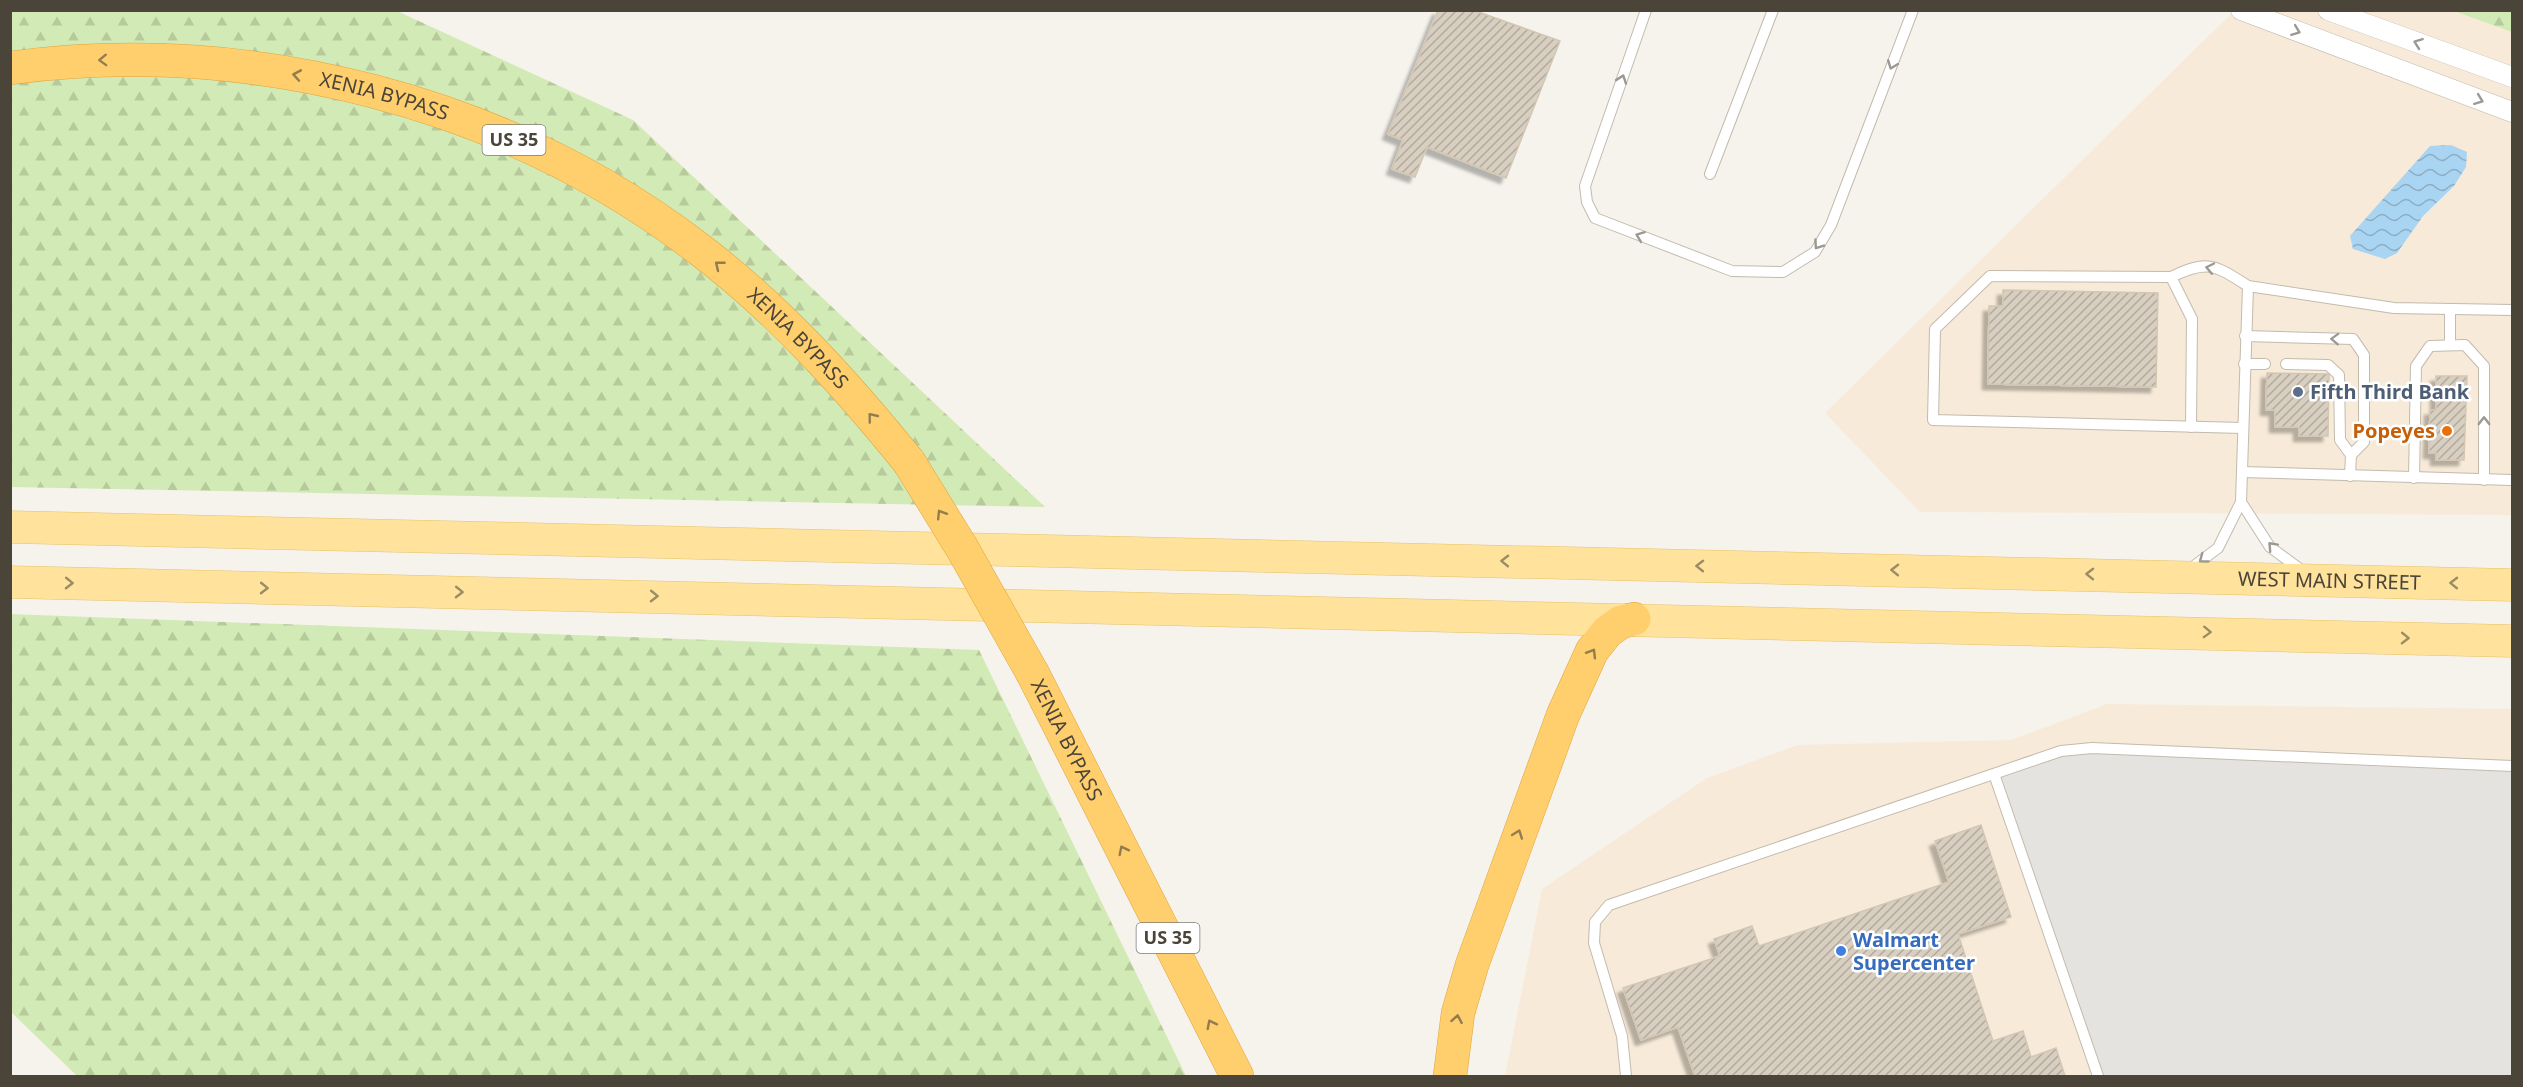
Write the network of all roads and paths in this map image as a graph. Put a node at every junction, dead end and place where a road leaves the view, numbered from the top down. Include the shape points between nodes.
1 (1646, 10) edge
2 (1773, 10) edge
3 (1913, 10) edge
4 (2241, 10) edge
5 (2328, 10) edge
6 (10, 68) edge
7 (2512, 77) edge
8 (2512, 112) edge
9 (1710, 174) dead end
10 (2171, 277) junction
11 (2248, 286) junction
12 (2450, 309) junction
13 (2512, 310) edge
14 (2245, 336) junction
15 (2450, 345) junction
16 (2244, 364) junction
17 (2265, 364) dead end
18 (2286, 364) dead end
19 (2191, 427) junction
20 (2243, 428) junction
21 (2351, 455) junction
22 (2242, 472) junction
23 (2350, 476) junction
24 (2414, 478) junction
25 (2484, 480) junction
26 (2512, 480) edge
27 (2241, 502) junction
28 (10, 527) edge
29 (2180, 576) junction
30 (2314, 580) junction
31 (10, 582) edge
32 (2512, 585) edge
33 (1634, 619) junction
34 (2512, 641) edge
35 (2512, 766) edge
36 (1994, 774) junction
37 (1237, 1077) edge
38 (1450, 1077) edge
39 (1626, 1077) edge
40 (2098, 1077) edge

3 -> 1 lane via 1831,225 1815,252 1783,272 1732,271 1595,218 1585,186
2 - 9 lane
4 -> 8 street
7 -> 5 street
37 -> 6 highway, XENIA BYPASS / US 35, bridge via 1033,674 909,462 826,363 721,266 665,224 572,167 504,135 400,98 274,71 172,61 125,60
11 -> 10 lane via 2224,270 2197,265
10 - 19 lane via 2192,319
10 - 19 lane via 1990,276 1935,330 1933,420
11 - 12 lane via 2394,308
11 - 14 lane
12 - 13 lane
12 - 15 lane
14 - 16 lane
21 -> 14 lane via 2364,442 2364,355 2353,339
15 - 24 lane via 2430,346 2416,366
25 -> 15 lane via 2484,366 2464,345
16 - 17 lane
16 - 20 lane
18 - 21 lane via 2328,364 2339,375 2340,440
19 - 20 lane
20 - 22 lane
21 - 23 lane
22 - 23 lane
22 - 27 lane
23 - 24 lane
24 - 25 lane
25 - 26 lane
27 -> 29 lane via 2218,548
30 -> 27 lane via 2270,548
29 -> 28 main road, WEST MAIN STREET
29 - 30 main road, WEST MAIN STREET
32 -> 30 main road, WEST MAIN STREET
31 -> 33 main road
33 -> 34 main road
38 -> 33 highway via 1458,1012 1469,974 1563,715 1592,651 1607,632
35 - 36 lane via 2092,748 2061,751
36 - 39 lane via 1609,905 1595,922 1594,944 1622,1036
36 - 40 lane

